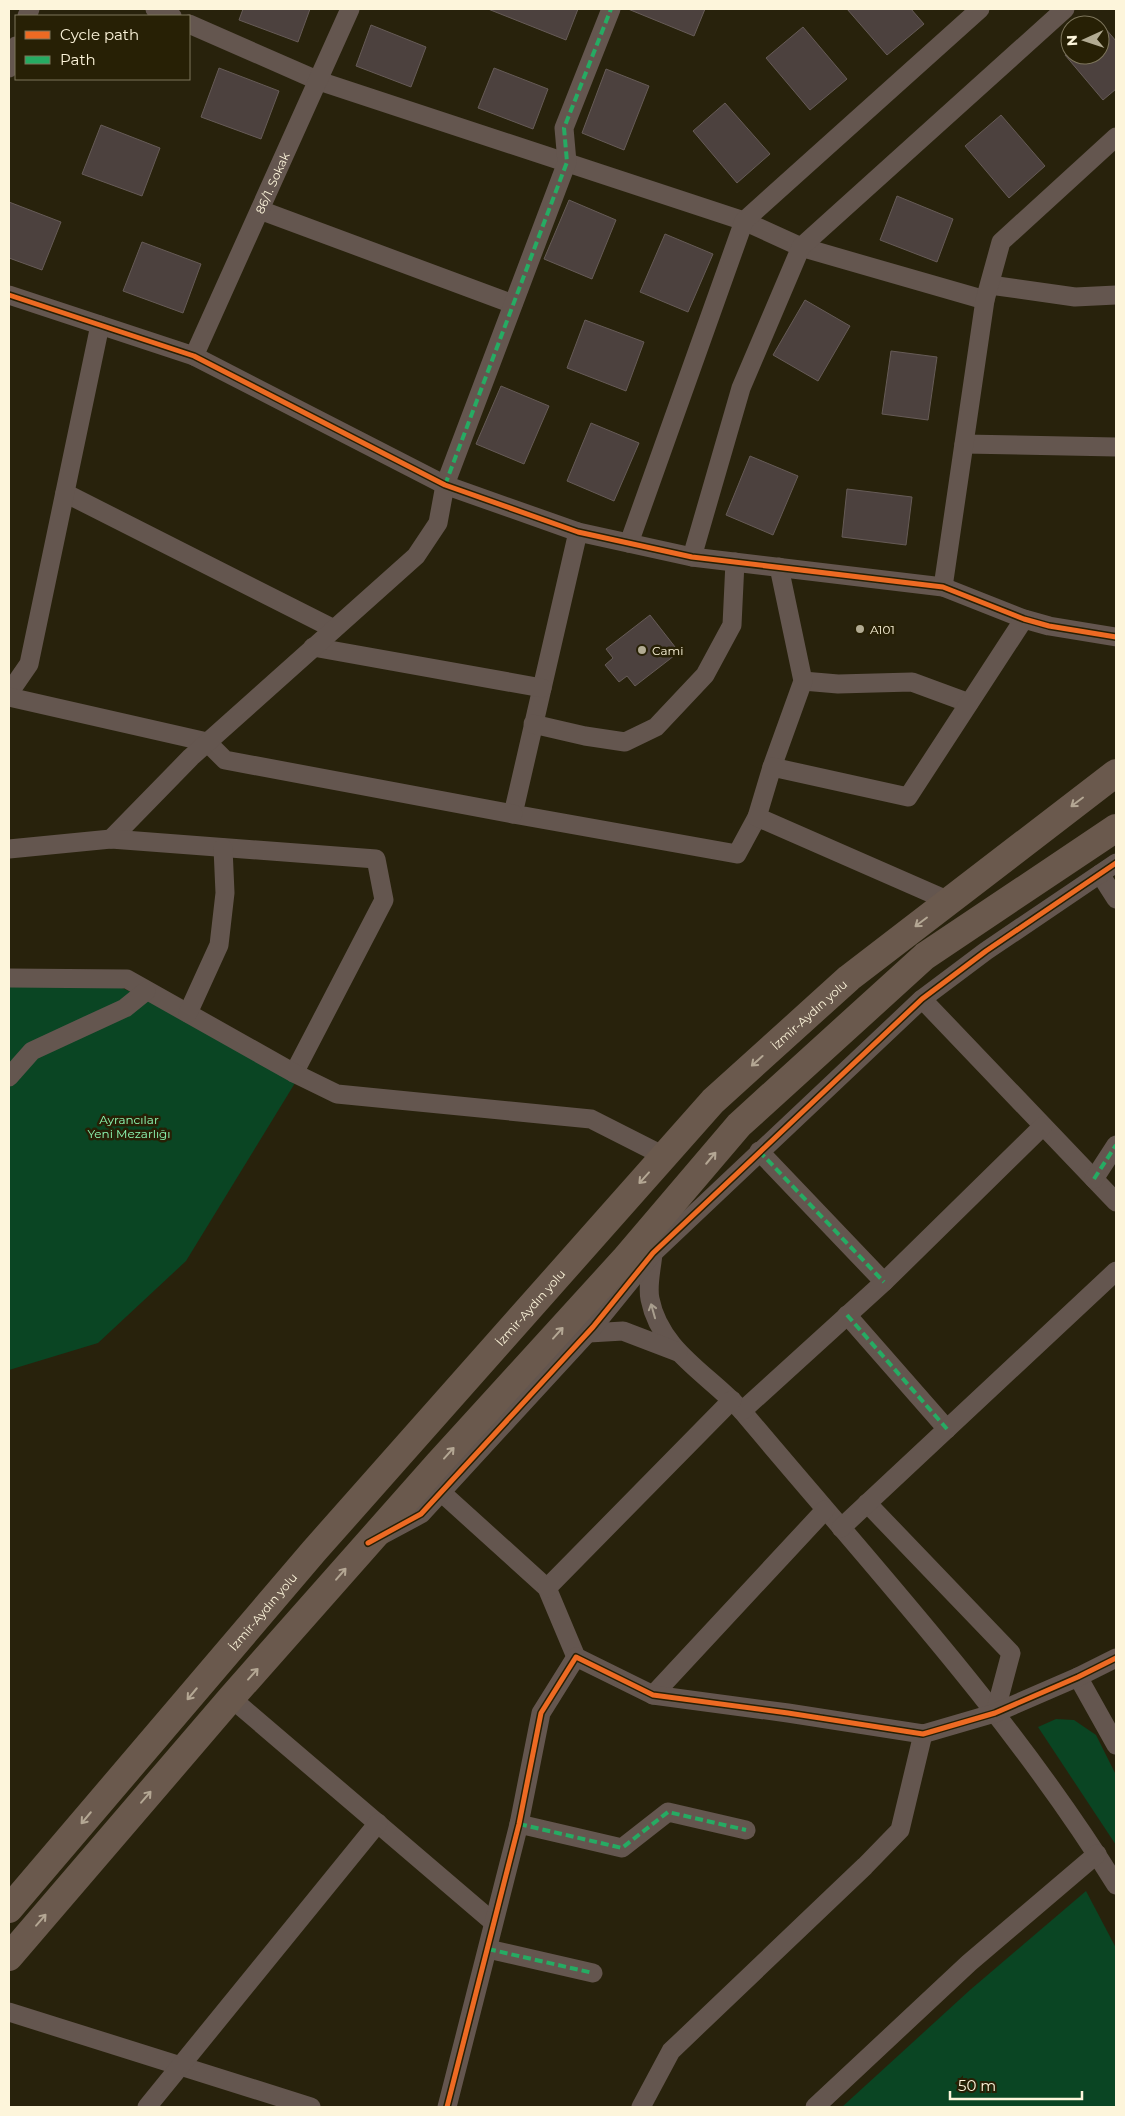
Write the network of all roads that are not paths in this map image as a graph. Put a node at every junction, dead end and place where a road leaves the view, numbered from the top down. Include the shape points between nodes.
1 (156, 9) edge
2 (350, 9) edge
3 (611, 9) edge
4 (980, 9) edge
5 (1066, 9) edge
6 (170, 15) edge
7 (190, 24) edge
8 (15, 49) edge
9 (9, 68) edge
10 (319, 81) junction
11 (1116, 137) edge
12 (567, 162) junction
13 (260, 210) junction
14 (744, 221) junction
15 (801, 247) junction
16 (987, 293) junction
17 (9, 295) edge
18 (1116, 295) edge
19 (513, 304) junction
20 (100, 325) junction
21 (194, 356) junction
22 (964, 444) junction
23 (1116, 447) edge
24 (444, 485) junction
25 (65, 493) junction
26 (578, 532) junction
27 (629, 543) junction
28 (692, 557) junction
29 (734, 562) junction
30 (780, 567) junction
31 (943, 587) junction
32 (1024, 619) junction
33 (334, 629) junction
34 (1116, 637) edge
35 (313, 647) junction
36 (802, 682) junction
37 (542, 688) junction
38 (9, 695) edge
39 (968, 703) junction
40 (534, 724) junction
41 (207, 742) junction
42 (772, 767) junction
43 (1116, 773) edge
44 (513, 814) junction
45 (757, 817) junction
46 (1116, 828) edge
47 (111, 839) junction
48 (223, 848) junction
49 (9, 849) edge
50 (1116, 863) edge
51 (1100, 874) junction
52 (1116, 899) edge
53 (949, 901) junction
54 (9, 978) edge
55 (146, 991) junction
56 (922, 999) junction
57 (188, 1013) junction
58 (294, 1073) junction
59 (9, 1077) edge
60 (1043, 1126) junction
61 (1116, 1145) edge
62 (759, 1151) junction
63 (664, 1156) junction
64 (1094, 1179) junction
65 (1116, 1202) edge
66 (664, 1213) junction
67 (653, 1253) junction
68 (624, 1260) junction
69 (1116, 1271) edge
70 (884, 1282) junction
71 (847, 1315) junction
72 (589, 1333) junction
73 (678, 1352) junction
74 (737, 1406) junction
75 (947, 1429) junction
76 (441, 1492) junction
77 (867, 1503) junction
78 (825, 1510) junction
79 (841, 1528) junction
80 (368, 1543) junction
81 (547, 1588) junction
82 (576, 1657) junction
83 (1116, 1658) edge
84 (1078, 1677) junction
85 (654, 1695) junction
86 (231, 1698) junction
87 (995, 1713) junction
88 (923, 1734) junction
89 (1116, 1745) edge
90 (378, 1823) junction
91 (519, 1824) junction
92 (746, 1830) dead end
93 (1097, 1854) junction
94 (1116, 1885) edge
95 (9, 1909) edge
96 (493, 1922) junction
97 (488, 1949) junction
98 (9, 1957) edge
99 (593, 1972) dead end
100 (9, 2012) edge
101 (181, 2067) junction
102 (147, 2107) edge
103 (311, 2107) edge
104 (447, 2107) edge
105 (641, 2107) edge
106 (815, 2107) edge

1 - 6 street
2 - 10 street, 86/1. Sokak
3 - 12 street via 564,128
4 - 14 street
5 - 15 street
7 - 10 street
8 - 9 street
10 - 12 street
10 - 13 street, 86/1. Sokak
11 - 16 street via 1001,242
12 - 14 street
12 - 19 street
13 - 19 street
13 - 21 street, 86/1. Sokak
14 - 15 street
14 - 27 street
15 - 16 street
15 - 28 street via 741,388
16 - 18 street via 1074,297
16 - 22 street
17 - 20 street
19 - 24 street
20 - 21 street
20 - 25 street
21 - 24 street
22 - 23 street
22 - 31 street
24 - 26 street
24 - 33 street via 438,523 416,556
25 - 33 street
25 - 38 street via 30,664
26 - 27 street
26 - 37 street
27 - 28 street
28 - 29 street
29 - 30 street
29 - 40 street via 732,625 705,675 656,727 625,742
30 - 31 street
30 - 36 street
31 - 32 street
32 - 34 street
32 - 39 street
33 - 35 street
35 - 37 street
35 - 41 street
36 - 39 street via 912,682
36 - 42 street
37 - 40 street
38 - 41 street
39 - 42 street via 908,797
40 - 44 street
41 - 44 street via 225,760
41 - 47 street
42 - 45 street
43 -> 53 highway, İzmir-Aydın yolu
44 - 45 street via 737,854
45 - 53 street
66 -> 46 highway via 739,1125 925,956
47 - 48 street
47 - 49 street
48 - 57 street via 225,893 218,945
48 - 58 street via 376,859 384,900
50 - 51 street
51 - 52 street
51 - 56 street via 986,951
53 -> 63 highway, İzmir-Aydın yolu via 849,978 713,1101
54 - 55 street via 127,979
55 - 57 street
55 - 59 street via 125,1008 32,1051
56 - 60 street
56 - 62 street
57 - 58 street
58 - 63 street via 337,1094 592,1119
60 - 64 street
60 - 70 street
61 - 64 street
62 - 67 street
62 - 70 street
63 -> 95 highway, İzmir-Aydın yolu via 307,1558
64 - 65 street
66 - 67 highway
66 - 68 highway
67 - 68 highway
67 - 72 street
73 -> 67 street via 656,1319 650,1297
80 -> 68 highway
69 - 75 street
70 - 71 street
71 - 74 street
71 - 75 street
72 - 73 street via 623,1332
72 - 76 street
73 - 74 street
74 - 78 street
74 - 81 street
75 - 77 street
76 - 80 street via 421,1514
76 - 81 street
77 - 79 street
77 - 87 street via 1011,1653
78 - 79 street
78 - 85 street
79 - 87 street
86 -> 80 highway
81 - 82 street
82 - 85 street
82 - 91 street via 542,1713
83 - 84 street
84 - 87 street
84 - 89 street
85 - 88 street
86 - 90 street
98 -> 86 highway
87 - 88 street
87 - 93 street
88 - 105 street via 900,1830 671,2051
90 - 96 street
90 - 101 street
91 - 92 street via 622,1848 668,1812
91 - 96 street
93 - 94 street
93 - 106 street via 969,1963
96 - 97 street
97 - 99 street
97 - 104 street
100 - 101 street
101 - 102 street
101 - 103 street

